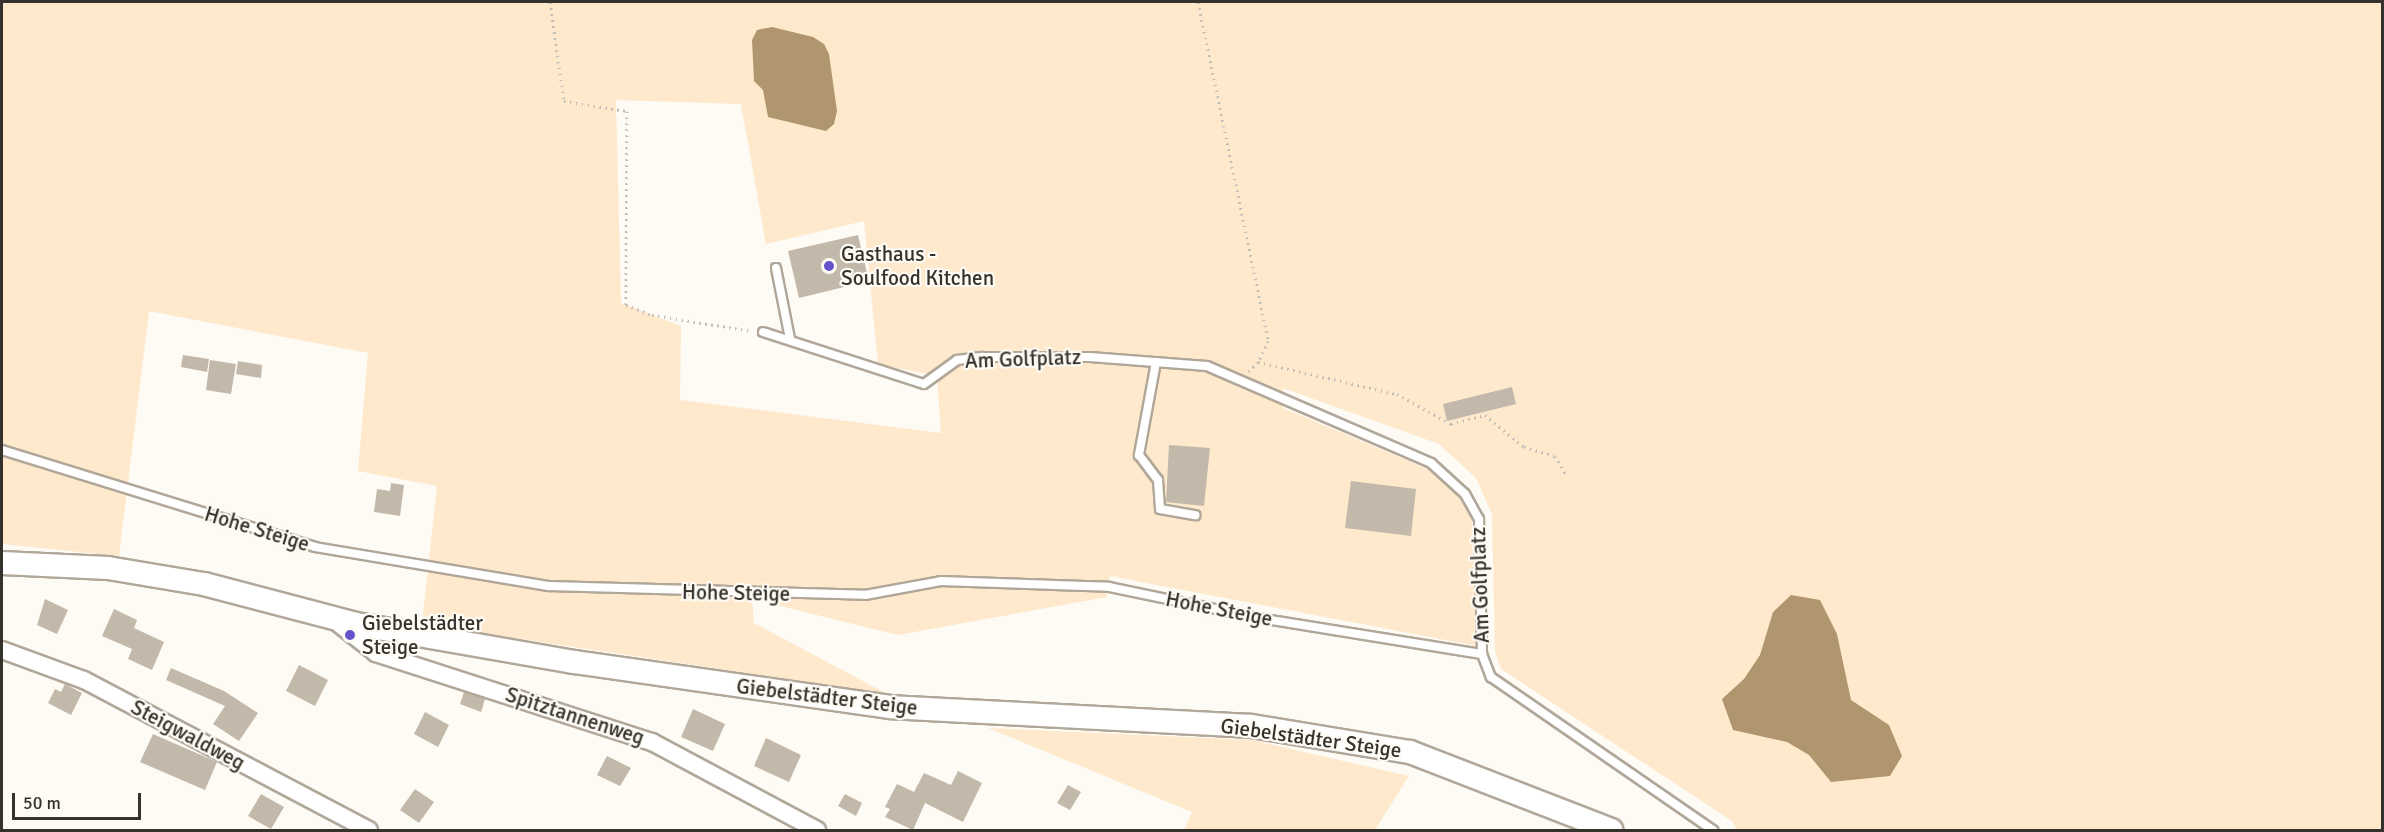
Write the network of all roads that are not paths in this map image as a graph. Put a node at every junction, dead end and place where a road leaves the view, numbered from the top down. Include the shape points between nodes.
1 (776, 268) dead end
2 (763, 332) road end
3 (790, 339) junction
4 (1156, 362) junction
5 (2, 450) edge
6 (1195, 516) dead end
7 (2, 563) edge
8 (328, 616) junction
9 (2, 650) edge
10 (1482, 654) junction
11 (369, 831) edge
12 (817, 831) edge
13 (1611, 831) edge
14 (1713, 831) edge

1 - 3 lane
2 - 3 lane, Am Golfplatz
3 - 4 lane, Am Golfplatz via 924,384 957,360 983,357 1090,357
4 - 6 lane via 1139,455 1158,480 1160,509
4 - 10 lane, Am Golfplatz via 1207,366 1431,463 1465,495 1479,519
5 - 10 lane, Hohe Steige via 315,547 549,586 865,595 941,581 1109,587 1259,618
7 - 8 main road, Giebelstädter Steige via 108,568 204,584
8 - 12 street, Spitztannenweg via 376,652 652,741
8 - 13 main road, Giebelstädter Steige via 574,662 890,707 1251,726 1410,752
9 - 11 street, Steigwaldweg via 84,680
10 - 14 lane, Am Golfplatz via 1491,677

